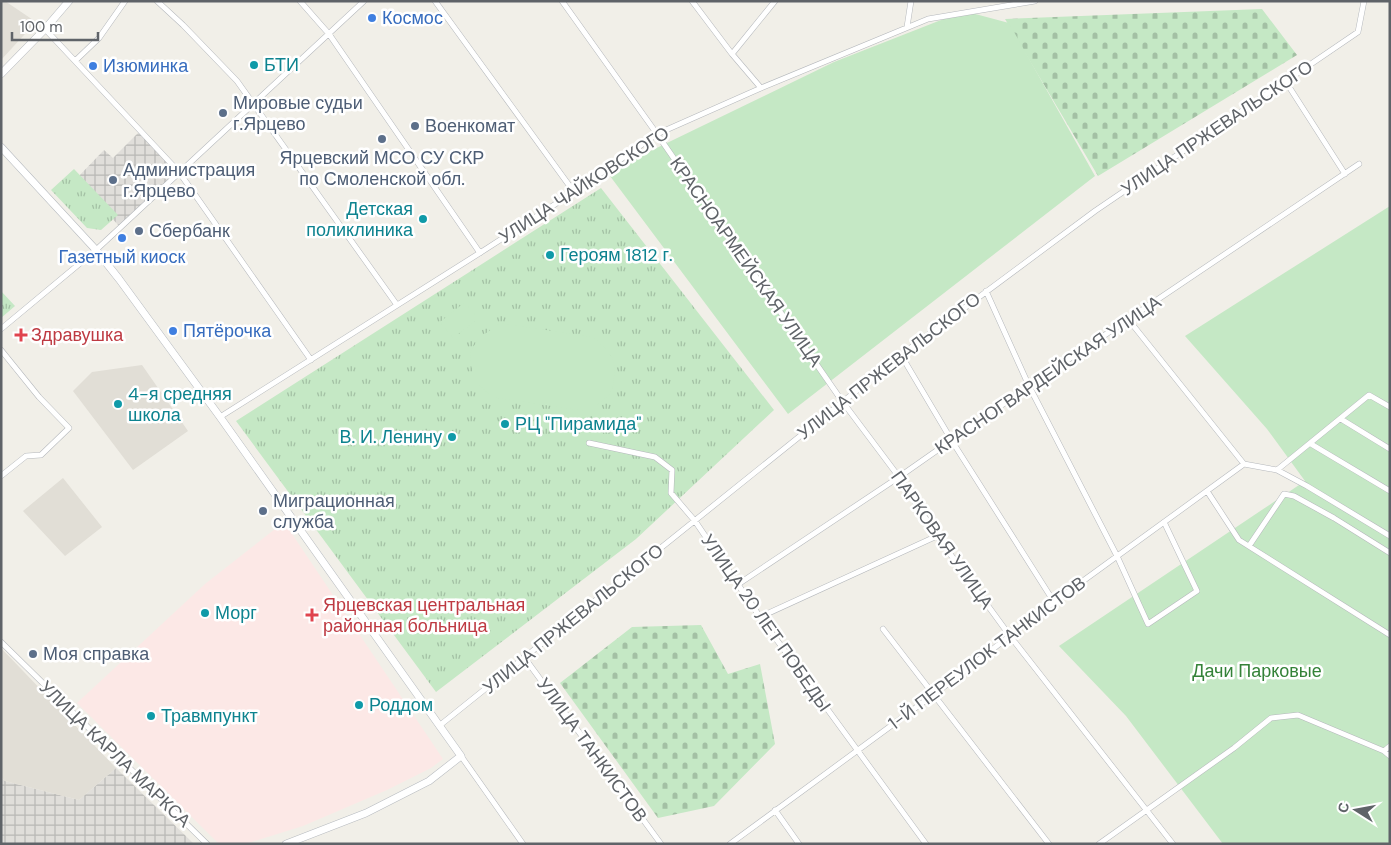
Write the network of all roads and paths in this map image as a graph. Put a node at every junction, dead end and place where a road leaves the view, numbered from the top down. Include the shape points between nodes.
1 (69, 1) edge
2 (125, 1) edge
3 (157, 1) edge
4 (300, 1) edge
5 (364, 1) edge
6 (435, 1) edge
7 (562, 1) edge
8 (692, 1) edge
9 (775, 1) edge
10 (911, 1) edge
11 (1035, 1) edge
12 (1364, 1) edge
13 (907, 27) junction
14 (45, 29) junction
15 (329, 34) junction
16 (732, 54) junction
17 (75, 61) junction
18 (1, 74) edge
19 (1286, 82) junction
20 (761, 88) junction
21 (253, 104) junction
22 (657, 134) junction
23 (1, 147) edge
24 (1359, 164) dead end
25 (179, 172) junction
26 (1345, 174) junction
27 (574, 192) junction
28 (96, 250) junction
29 (480, 253) junction
30 (986, 291) junction
31 (397, 305) junction
32 (1128, 319) junction
33 (1, 329) edge
34 (1, 350) edge
35 (901, 355) junction
36 (311, 360) junction
37 (1029, 386) junction
38 (842, 401) junction
39 (1390, 407) edge
40 (220, 417) junction
41 (1341, 419) junction
42 (952, 441) junction
43 (589, 443) dead end
44 (1311, 444) junction
45 (1390, 449) edge
46 (1244, 464) junction
47 (1277, 470) junction
48 (1, 476) edge
49 (900, 477) junction
50 (1207, 491) junction
51 (1390, 491) edge
52 (695, 522) junction
53 (1164, 522) junction
54 (937, 536) junction
55 (1390, 536) edge
56 (1249, 546) junction
57 (1390, 553) edge
58 (1116, 556) junction
59 (737, 585) junction
60 (1054, 602) junction
61 (760, 617) junction
62 (883, 629) dead end
63 (1010, 636) junction
64 (1390, 636) edge
65 (1, 642) edge
66 (524, 657) junction
67 (933, 695) junction
68 (439, 726) junction
69 (1390, 746) edge
70 (857, 750) junction
71 (1384, 751) junction
72 (461, 756) junction
73 (1390, 756) edge
74 (1146, 809) junction
75 (776, 810) junction
76 (207, 844) edge
77 (286, 844) edge
78 (523, 844) edge
79 (661, 844) edge
80 (730, 844) edge
81 (799, 844) edge
82 (926, 844) edge
83 (1049, 844) edge
84 (1099, 844) edge
85 (1173, 844) edge

1 - 14 street
2 - 17 street via 99,38
3 - 21 street via 234,78
4 - 15 street
5 - 15 street
6 - 27 street
7 - 22 street, КРАСНОАРМЕЙСКАЯ УЛИЦА
8 - 16 street
9 - 16 street
10 - 13 street
11 - 13 street, УЛИЦА ЧАЙКОВСКОГО via 928,19
12 - 19 street, УЛИЦА ПРЖЕВАЛЬСКОГО via 1358,32
13 - 20 street, УЛИЦА ЧАЙКОВСКОГО
14 - 17 street
14 - 18 street
15 - 21 street
15 - 29 street
16 - 20 street
17 - 25 street
19 - 26 street
19 - 30 street, УЛИЦА ПРЖЕВАЛЬСКОГО via 1095,211
20 - 22 street, УЛИЦА ЧАЙКОВСКОГО
21 - 25 street
21 - 31 street
22 - 27 street, УЛИЦА ЧАЙКОВСКОГО
22 - 38 street, КРАСНОАРМЕЙСКАЯ УЛИЦА
23 - 28 street
24 - 26 street, КРАСНОГВАРДЕЙСКАЯ УЛИЦА
25 - 28 street
25 - 36 street
26 - 32 street, КРАСНОГВАРДЕЙСКАЯ УЛИЦА
27 - 29 street, УЛИЦА ЧАЙКОВСКОГО
28 - 33 street
28 - 40 street
29 - 31 street, УЛИЦА ЧАЙКОВСКОГО
30 - 35 street, УЛИЦА ПРЖЕВАЛЬСКОГО
30 - 37 street
31 - 36 street, УЛИЦА ЧАЙКОВСКОГО
32 - 37 street, КРАСНОГВАРДЕЙСКАЯ УЛИЦА
32 - 46 street
34 - 48 street via 69,428 41,455 26,456
35 - 38 street, УЛИЦА ПРЖЕВАЛЬСКОГО
35 - 42 street
36 - 40 street, УЛИЦА ЧАЙКОВСКОГО
37 - 42 street, КРАСНОГВАРДЕЙСКАЯ УЛИЦА
37 - 58 street
38 - 49 street, ПАРКОВАЯ УЛИЦА
38 - 52 street, УЛИЦА ПРЖЕВАЛЬСКОГО
39 - 41 street via 1369,395
40 - 68 street
41 - 44 street
41 - 45 street
42 - 49 street, КРАСНОГВАРДЕЙСКАЯ УЛИЦА
42 - 60 street
43 - 52 street, УЛИЦА 20 ЛЕТ ПОБЕДЫ via 655,457 672,470 671,493
44 - 47 street
44 - 51 street
46 - 47 street
46 - 50 street, 1-Й ПЕРЕУЛОК ТАНКИСТОВ
47 - 55 street
49 - 54 street, ПАРКОВАЯ УЛИЦА
49 - 59 street, КРАСНОГВАРДЕЙСКАЯ УЛИЦА
50 - 53 street, 1-Й ПЕРЕУЛОК ТАНКИСТОВ
50 - 56 street via 1240,540
52 - 59 street, УЛИЦА 20 ЛЕТ ПОБЕДЫ
52 - 66 street, УЛИЦА ПРЖЕВАЛЬСКОГО
53 - 58 street, 1-Й ПЕРЕУЛОК ТАНКИСТОВ
53 - 58 street via 1198,591 1148,624
54 - 61 street
54 - 63 street, ПАРКОВАЯ УЛИЦА
56 - 57 street via 1284,494 1294,496 1334,518
56 - 64 street
58 - 60 street, 1-Й ПЕРЕУЛОК ТАНКИСТОВ
59 - 61 street, УЛИЦА 20 ЛЕТ ПОБЕДЫ
60 - 63 street, 1-Й ПЕРЕУЛОК ТАНКИСТОВ
61 - 70 street, УЛИЦА 20 ЛЕТ ПОБЕДЫ
62 - 67 street
63 - 67 street, 1-Й ПЕРЕУЛОК ТАНКИСТОВ
63 - 74 street, ПАРКОВАЯ УЛИЦА
65 - 76 street, УЛИЦА КАРЛА МАРКСА
66 - 68 street, УЛИЦА ПРЖЕВАЛЬСКОГО
66 - 79 street, УЛИЦА ТАНКИСТОВ
67 - 70 street, 1-Й ПЕРЕУЛОК ТАНКИСТОВ
67 - 83 street
68 - 72 street
69 - 71 street
70 - 75 street, 1-Й ПЕРЕУЛОК ТАНКИСТОВ
70 - 82 street, УЛИЦА 20 ЛЕТ ПОБЕДЫ
71 - 73 street
71 - 74 street via 1298,715 1271,718
72 - 77 street via 429,781 366,813
72 - 78 street
74 - 84 street
74 - 85 street, ПАРКОВАЯ УЛИЦА
75 - 80 street, 1-Й ПЕРЕУЛОК ТАНКИСТОВ
75 - 81 street

